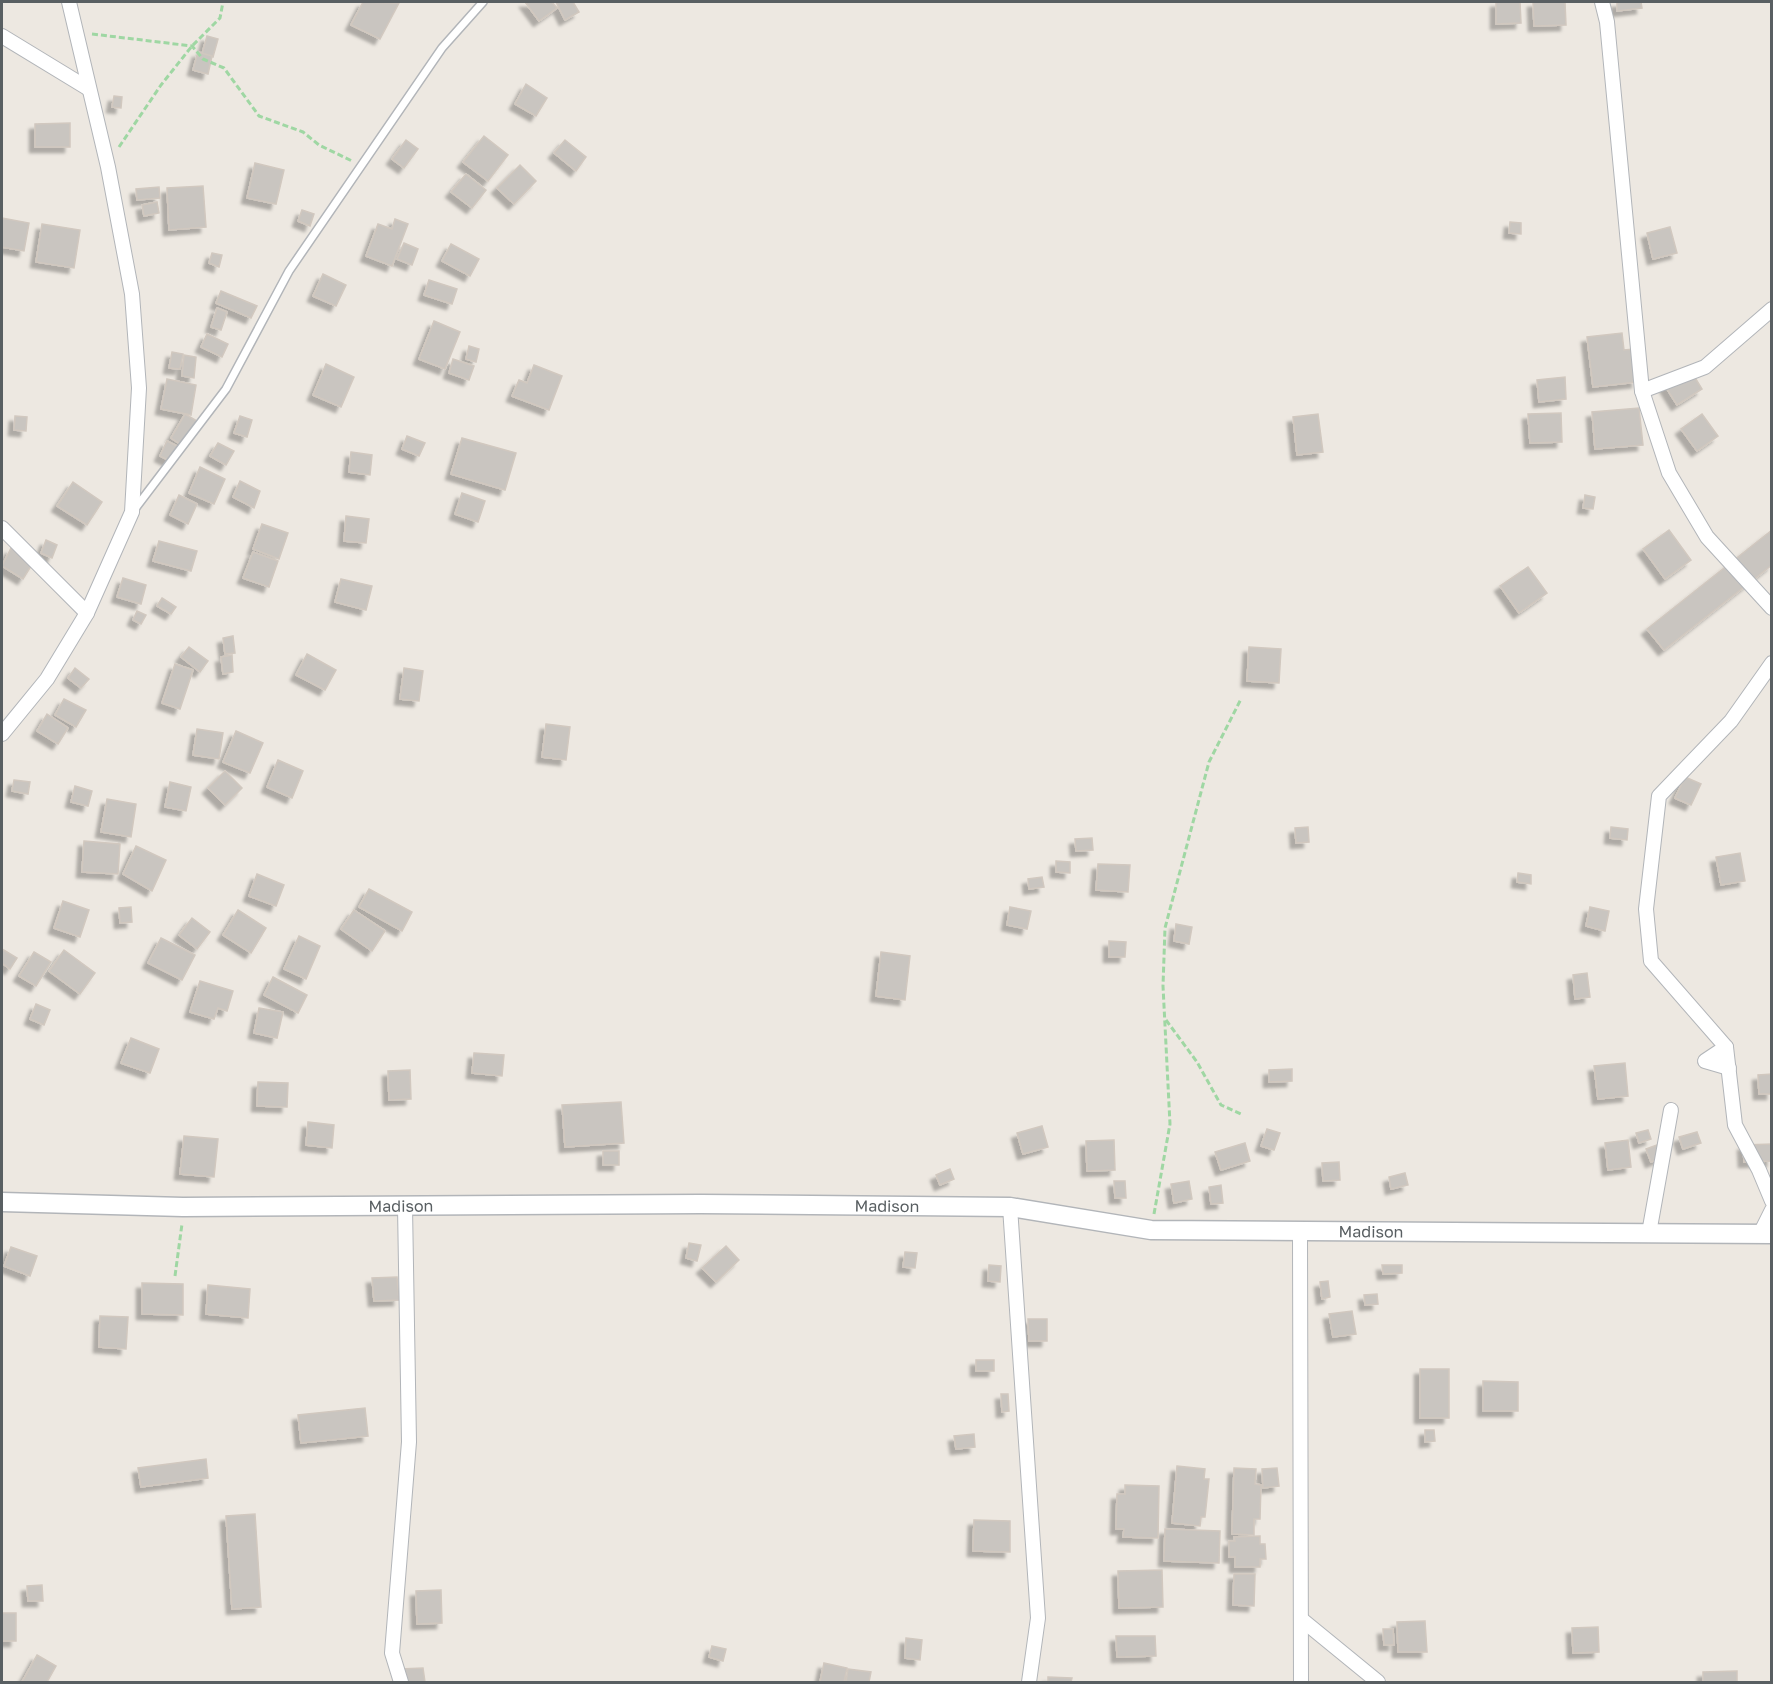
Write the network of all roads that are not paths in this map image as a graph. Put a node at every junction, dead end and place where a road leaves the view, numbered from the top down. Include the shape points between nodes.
1 (69, 2) edge
2 (483, 2) edge
3 (1602, 2) edge
4 (2, 36) edge
5 (88, 89) junction
6 (1772, 309) edge
7 (1642, 391) junction
8 (132, 512) junction
9 (2, 528) edge
10 (1772, 608) edge
11 (87, 613) junction
12 (1772, 663) edge
13 (2, 734) edge
14 (1726, 1047) junction
15 (1729, 1068) junction
16 (1671, 1110) dead end
17 (1772, 1201) edge
18 (2, 1202) edge
19 (405, 1207) junction
20 (1010, 1207) junction
21 (1772, 1210) edge
22 (1300, 1231) junction
23 (1649, 1233) junction
24 (1766, 1234) edge
25 (1301, 1619) junction
26 (401, 1683) edge
27 (1029, 1683) edge
28 (1301, 1683) edge
29 (1378, 1683) edge

1 - 5 street
2 - 8 lane via 442,48 361,165 289,271 226,389
3 - 7 street
4 - 5 street
5 - 8 street via 108,167 133,306 139,388
6 - 7 street via 1705,367
7 - 10 street via 1669,473 1707,537
8 - 11 street
9 - 11 street
11 - 13 street via 47,679
12 - 14 street via 1731,721 1659,796 1647,909 1651,961
14 - 15 street
14 - 15 street via 1705,1061
15 - 17 street via 1736,1125
16 - 23 street
18 - 19 street, Madison via 183,1208
19 - 20 street, Madison
19 - 26 street via 409,1442 392,1653
20 - 22 street, Madison via 1150,1230
20 - 27 street via 1038,1618
21 - 24 street
22 - 23 street, Madison
22 - 25 street
23 - 24 street, Madison
25 - 28 street
25 - 29 street

